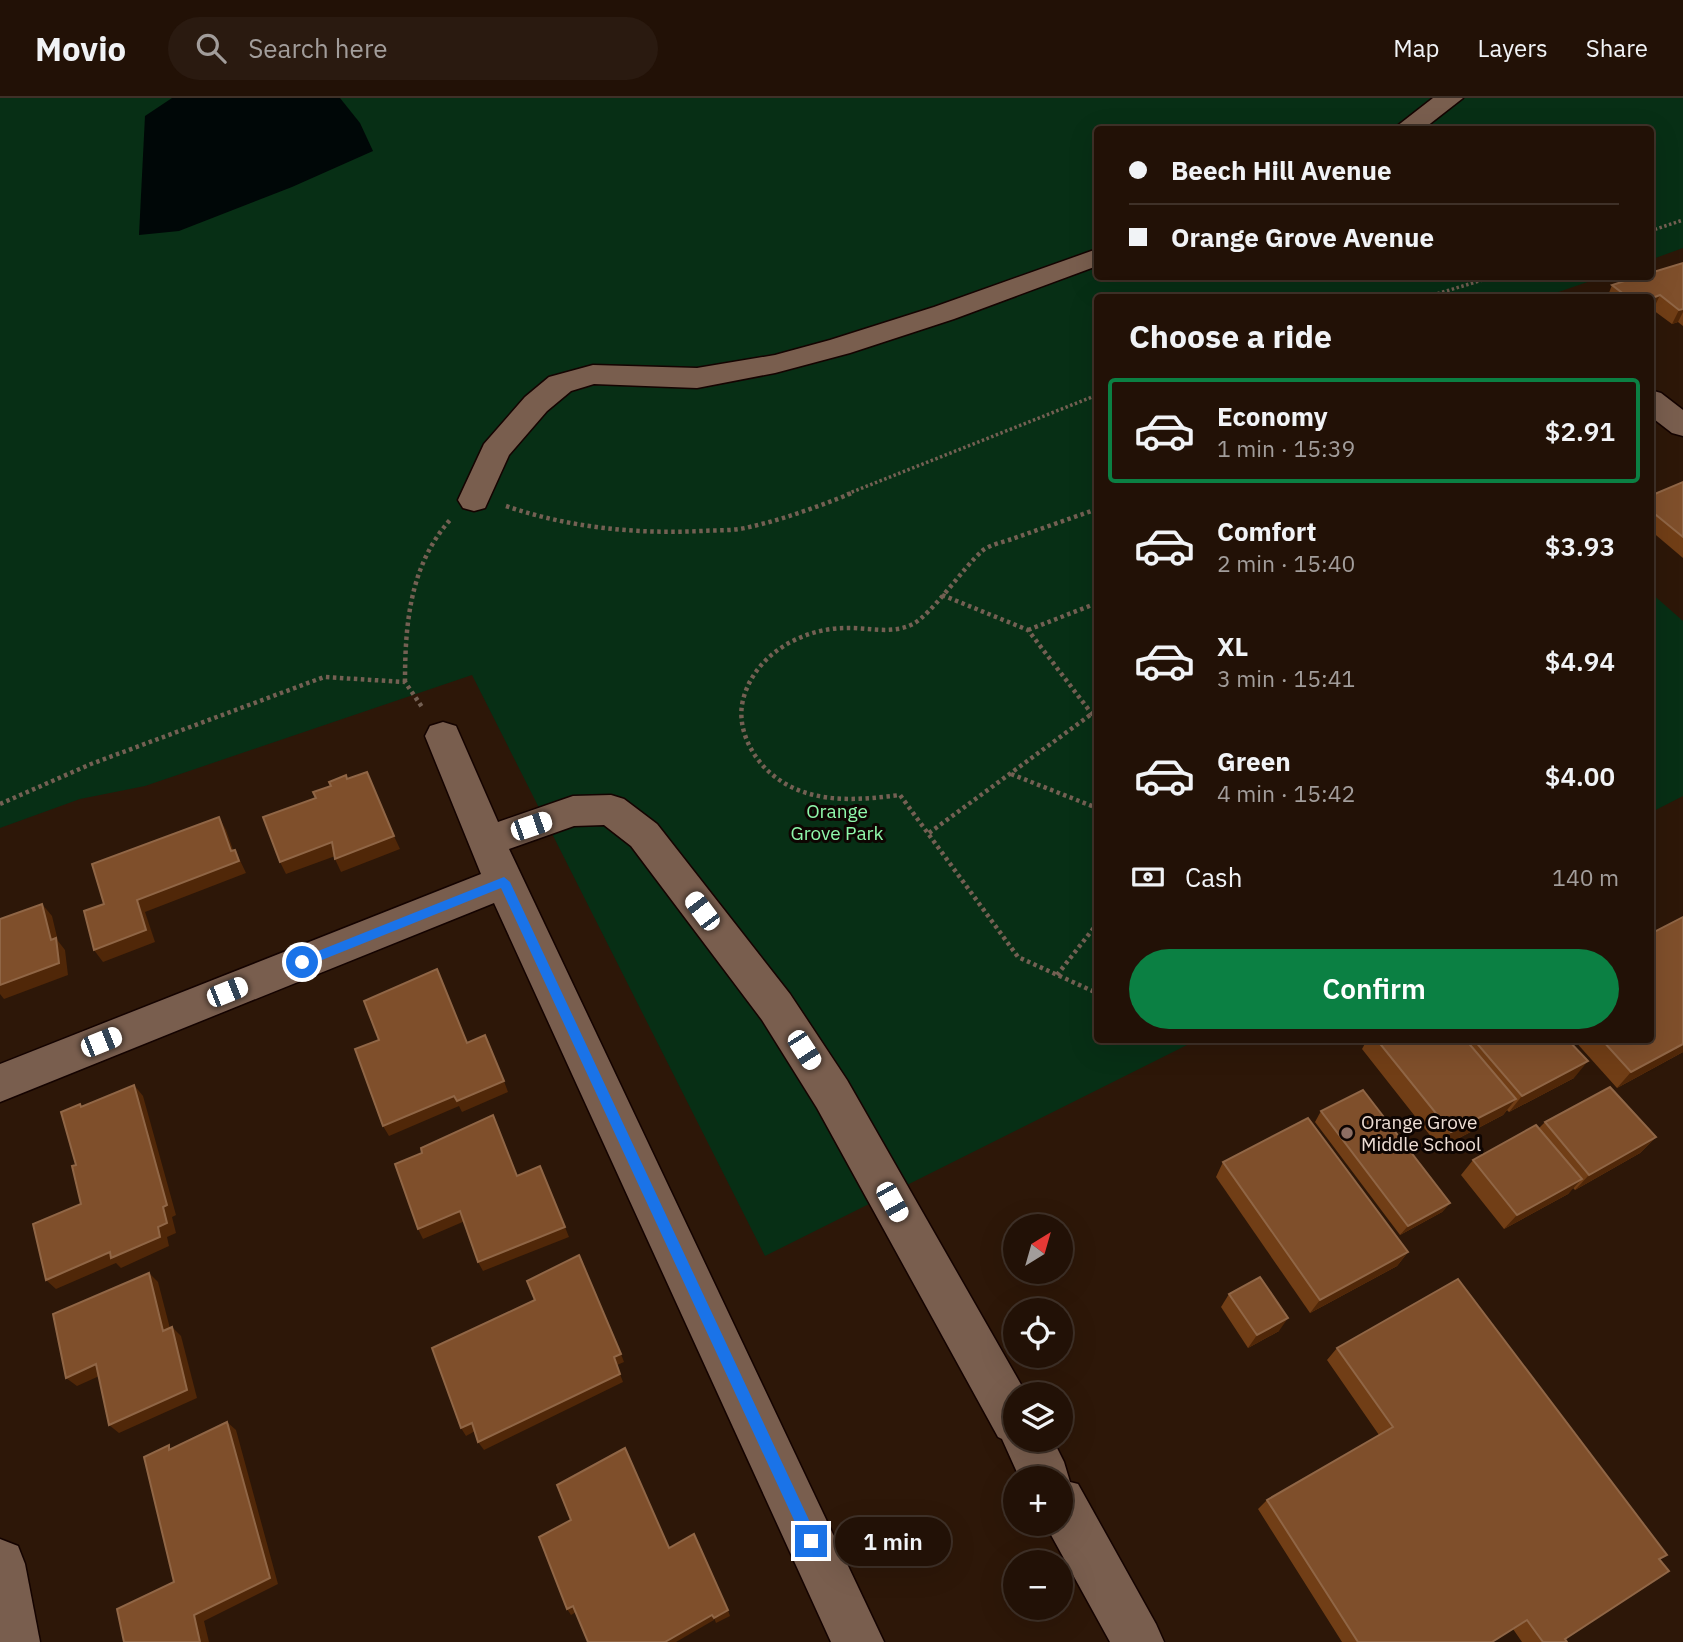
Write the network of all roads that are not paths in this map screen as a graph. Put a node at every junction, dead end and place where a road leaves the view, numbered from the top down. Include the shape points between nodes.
1 (1450, 98) edge
2 (1410, 126) edge
3 (1094, 258) edge
4 (1654, 403) edge
5 (1683, 426) edge
6 (474, 500) road end
7 (443, 736) road end
8 (487, 841) junction
9 (504, 882) junction
10 (0, 1083) edge
11 (1003, 1399) edge
12 (1073, 1525) edge
13 (0, 1564) edge
14 (14, 1642) edge
15 (858, 1642) edge
16 (1138, 1642) edge

1 - 2 street
3 - 6 street via 944,313 775,364 697,378 593,374 560,384 495,451
4 - 5 street
7 - 8 street
8 - 9 street
8 - 11 street via 573,811 611,810 643,835 776,1007 832,1094
9 - 10 street
9 - 15 street
12 - 16 street
13 - 14 street

